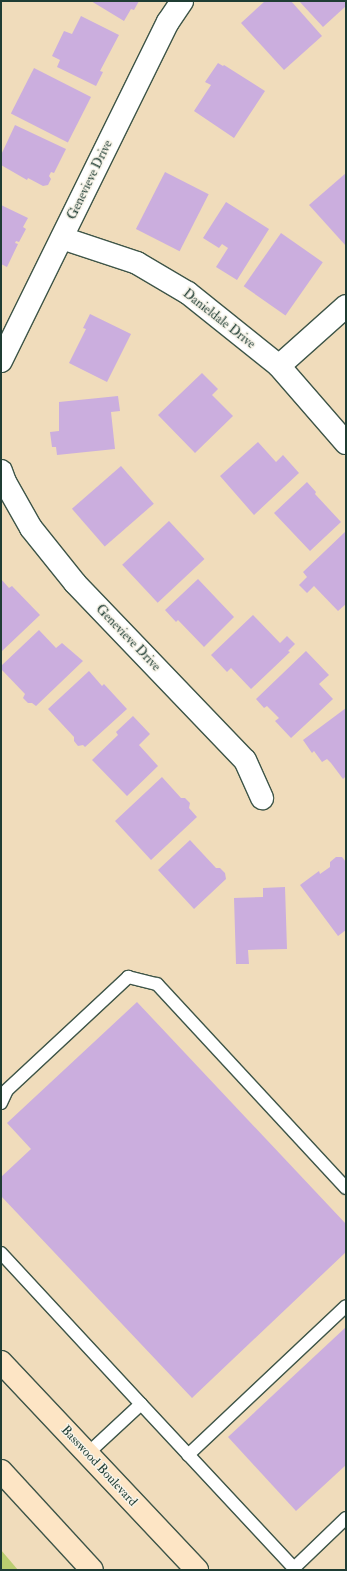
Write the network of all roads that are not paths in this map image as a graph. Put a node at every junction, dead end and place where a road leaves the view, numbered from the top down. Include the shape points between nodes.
1 (182, 1) edge
2 (62, 238) junction
3 (346, 306) edge
4 (1, 361) edge
5 (279, 366) junction
6 (346, 444) edge
7 (1, 471) edge
8 (262, 798) dead end
9 (1, 1103) edge
10 (346, 1188) edge
11 (1, 1253) edge
12 (346, 1306) edge
13 (1, 1362) edge
14 (141, 1404) junction
15 (87, 1454) junction
16 (188, 1455) junction
17 (1, 1471) edge
18 (346, 1518) edge
19 (92, 1570) edge
20 (197, 1570) edge

1 - 2 street, Genevieve Drive via 168,22
2 - 4 street, Genevieve Drive
2 - 5 street, Danieldale Drive via 137,263 188,293
3 - 5 street
5 - 6 street, Danieldale Drive
7 - 8 street, Genevieve Drive via 31,528 70,577 245,760
9 - 10 lane via 7,1090 128,977 157,984
11 - 14 lane
12 - 16 lane
13 - 15 main road, Basswood Boulevard
14 - 15 lane
14 - 16 lane
15 - 20 main road, Basswood Boulevard
16 - 18 lane via 294,1568
17 - 19 main road

